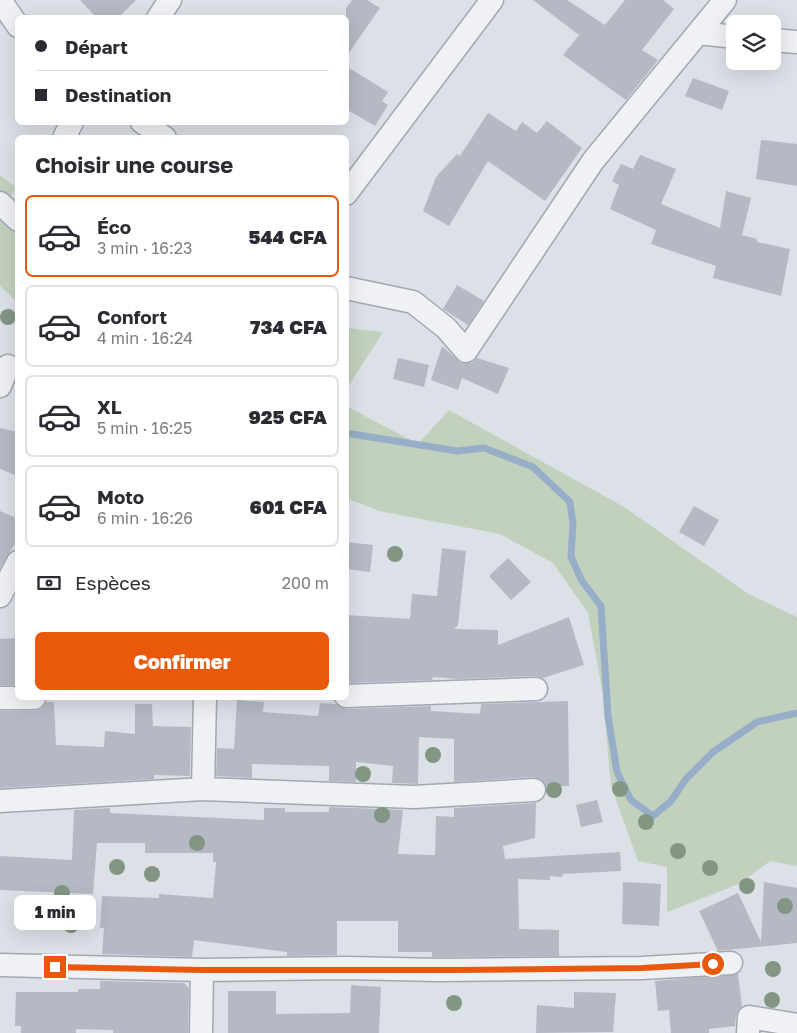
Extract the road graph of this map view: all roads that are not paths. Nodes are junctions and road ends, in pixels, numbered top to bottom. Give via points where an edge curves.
1 (0, 0) edge
2 (492, 0) edge
3 (724, 0) edge
4 (15, 22) edge
5 (699, 33) junction
6 (726, 36) edge
7 (781, 41) edge
8 (797, 42) edge
9 (146, 125) edge
10 (161, 135) edge
11 (349, 190) edge
12 (349, 289) edge
13 (15, 568) edge
14 (0, 596) edge
15 (536, 689) dead end
16 (349, 696) edge
17 (0, 698) edge
18 (15, 698) edge
19 (205, 700) edge
20 (203, 789) junction
21 (534, 790) dead end
22 (0, 800) edge
23 (731, 963) dead end
24 (0, 965) edge
25 (202, 970) junction
26 (797, 1025) edge
27 (201, 1033) edge
28 (748, 1033) edge

1 - 4 street
2 - 11 street
3 - 5 street
5 - 6 street
5 - 12 street via 593,161 466,351 446,328 413,302
7 - 8 street
9 - 10 street
13 - 14 street
15 - 16 street
17 - 18 street
19 - 20 street
20 - 21 street via 414,797
20 - 22 street
23 - 25 street via 582,969
24 - 25 street
25 - 27 street
26 - 28 street via 749,1016

